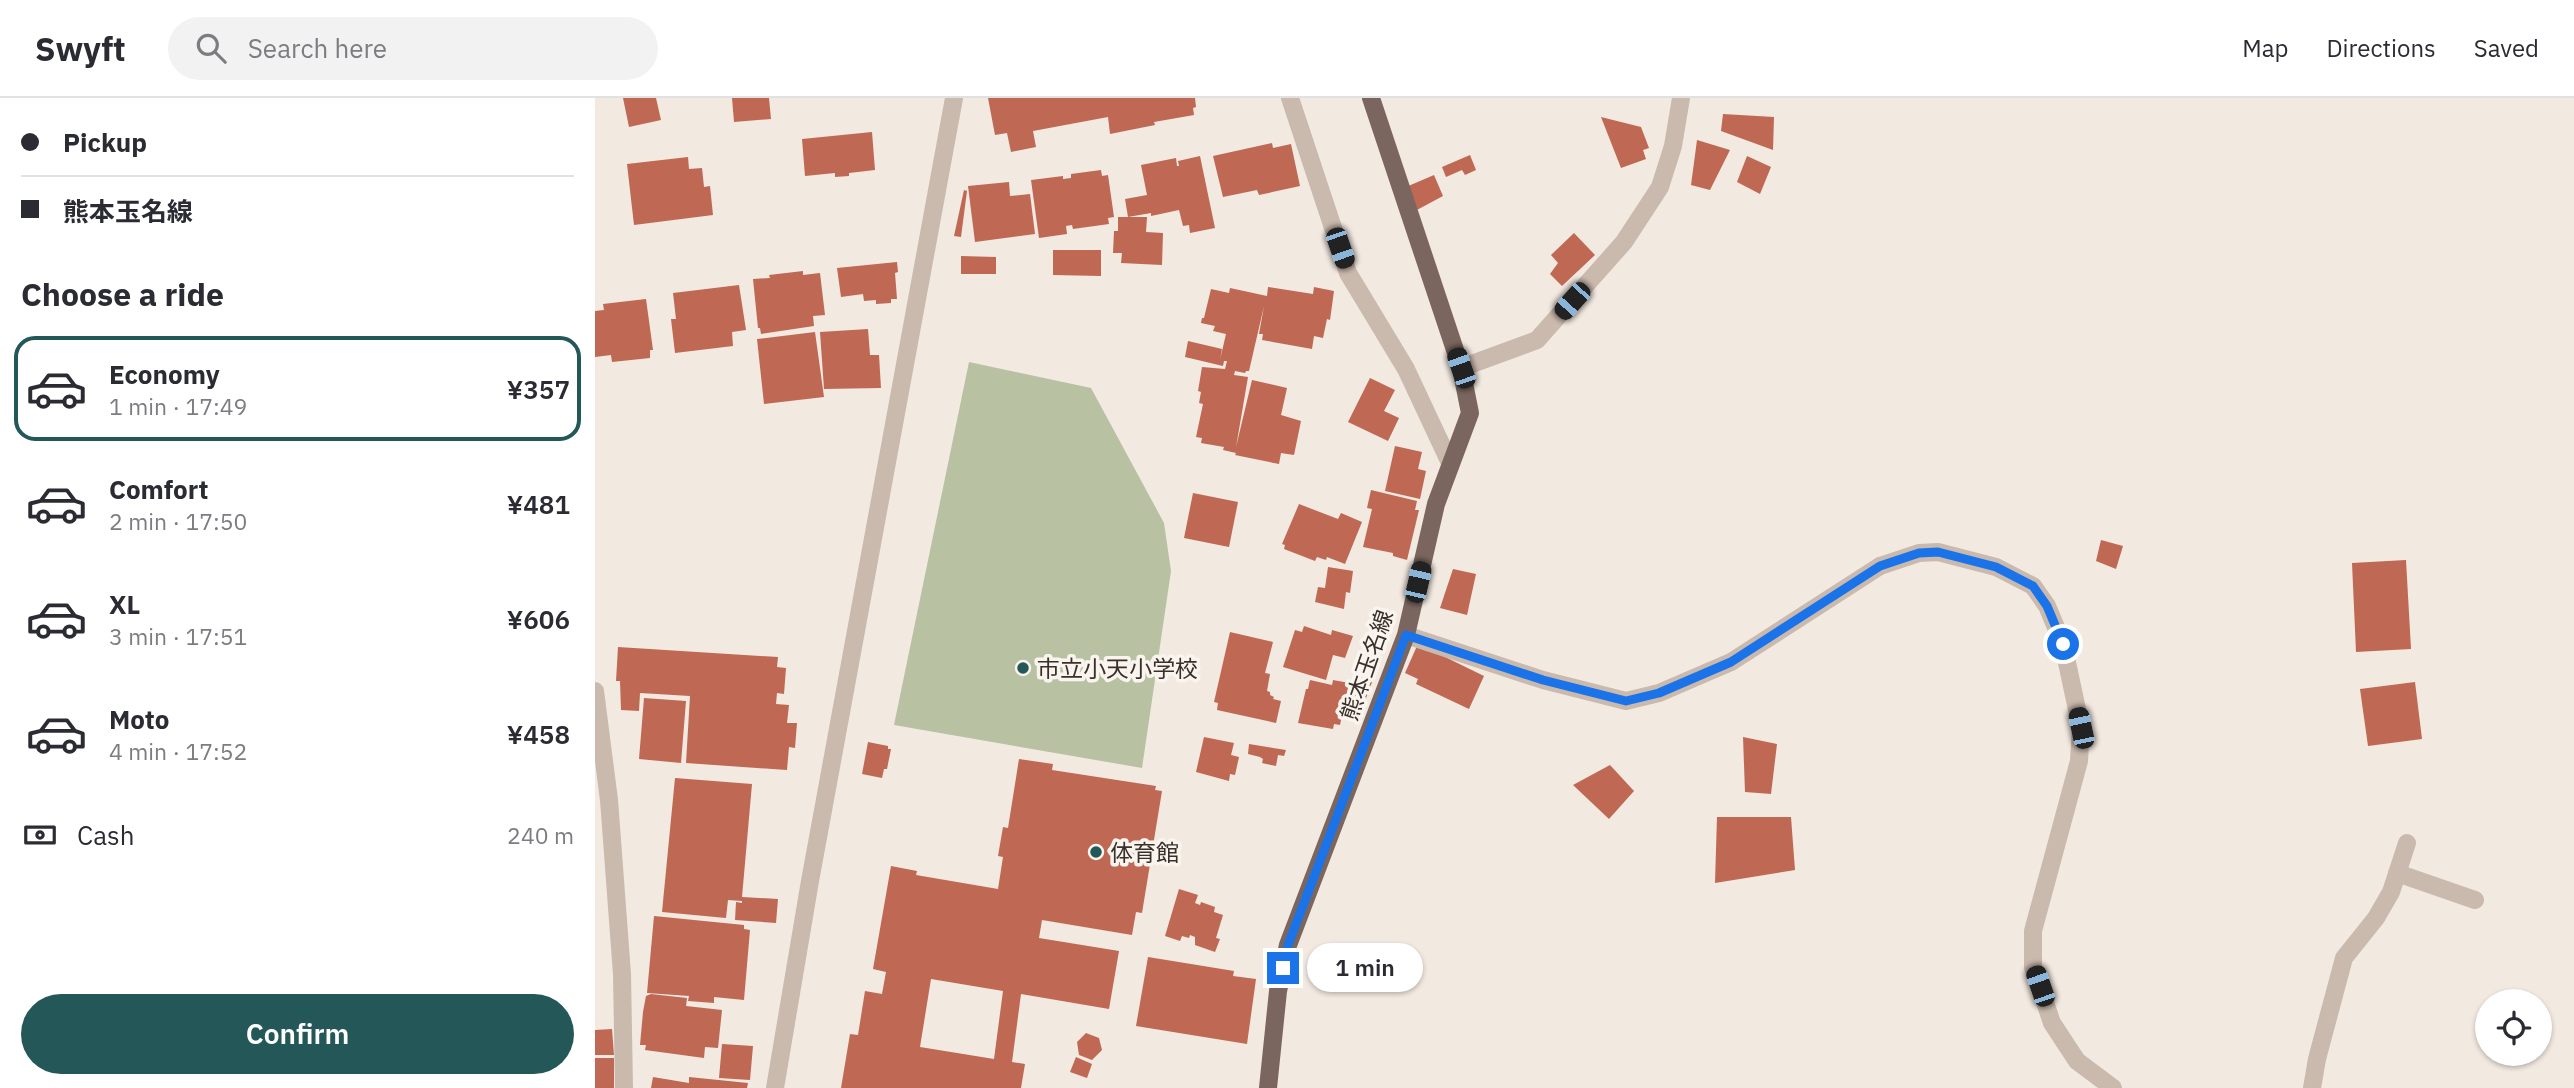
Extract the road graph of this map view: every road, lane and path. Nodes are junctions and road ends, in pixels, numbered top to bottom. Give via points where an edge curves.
1 (954, 98) edge
2 (1290, 98) edge
3 (1371, 98) edge
4 (1681, 98) edge
5 (1461, 368) junction
6 (1450, 463) junction
7 (1406, 635) junction
8 (595, 691) edge
9 (2407, 843) dead end
10 (2397, 873) junction
11 (2475, 900) dead end
12 (2318, 1083) edge
13 (624, 1088) edge
14 (775, 1088) edge
15 (1268, 1088) edge
16 (2113, 1088) edge

1 - 14 street
2 - 6 street via 1349,273 1406,369
3 - 5 main road, 熊本玉名線
4 - 5 street via 1660,187 1624,242 1537,340
5 - 6 main road, 熊本玉名線 via 1470,413
6 - 7 main road, 熊本玉名線
7 - 15 main road, 熊本玉名線 via 1288,945 1278,991
7 - 16 street via 1543,680 1626,701 1659,693 1731,662 1880,566 1919,553 1938,552 1996,567 2033,586 2063,644 2081,728 2079,761 2033,930 2033,967 2052,1023 2077,1061
8 - 13 street via 609,800 622,974
9 - 10 street
10 - 11 street
10 - 12 street via 2376,918 2344,958

